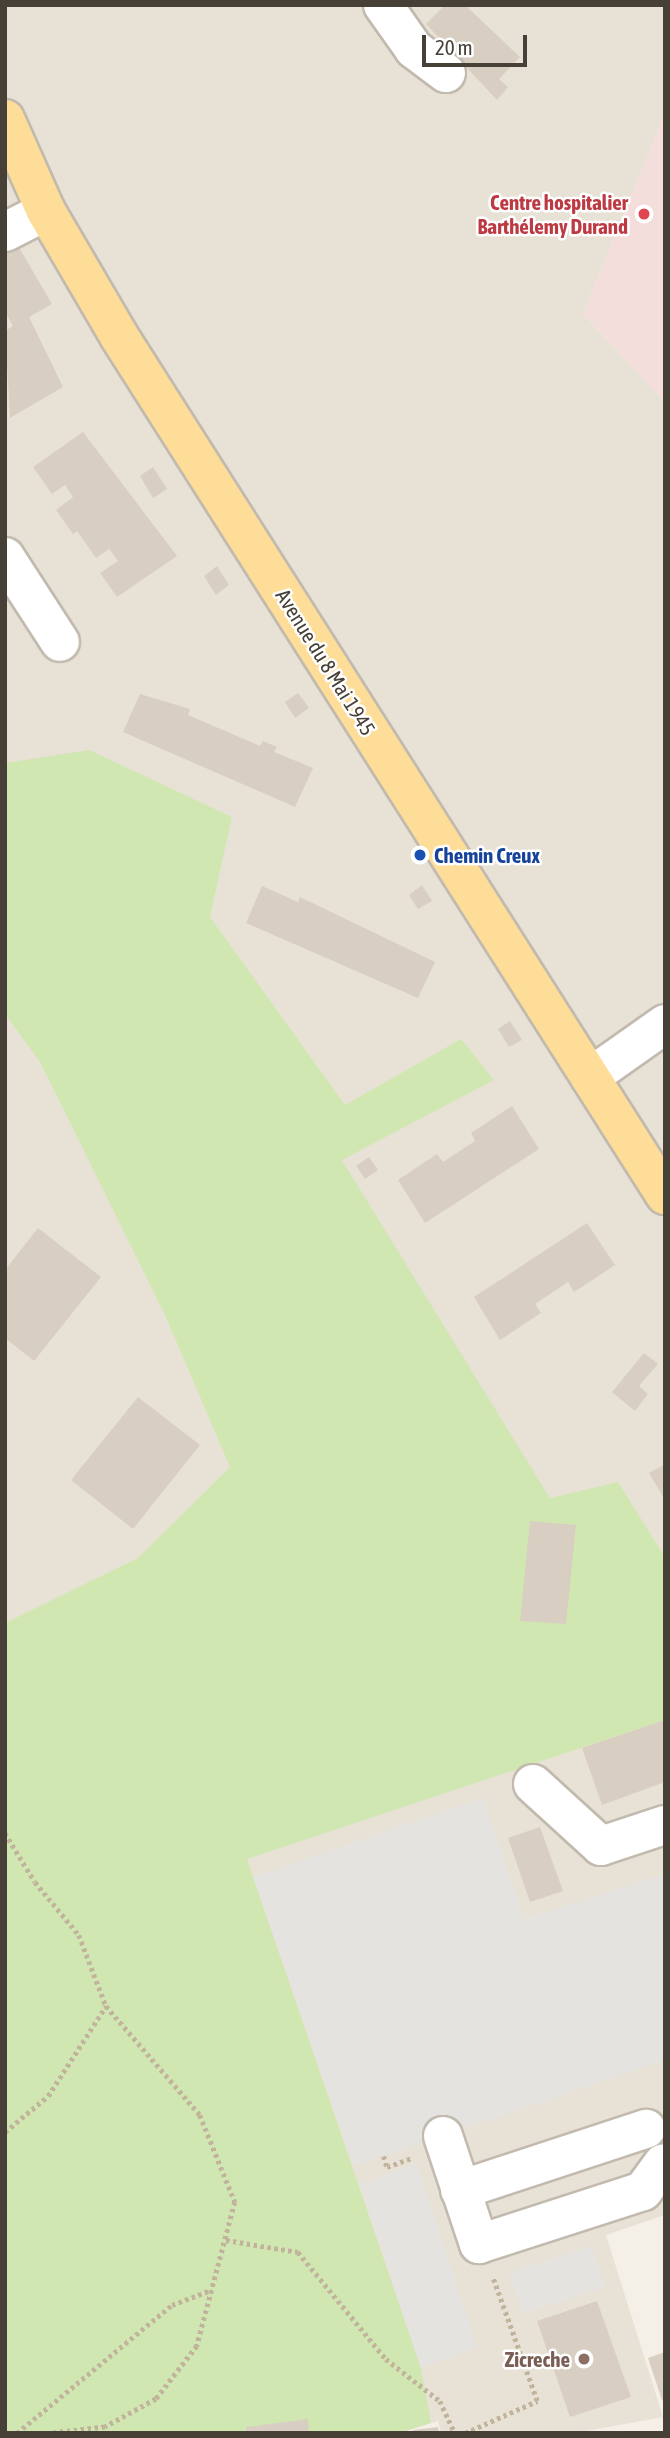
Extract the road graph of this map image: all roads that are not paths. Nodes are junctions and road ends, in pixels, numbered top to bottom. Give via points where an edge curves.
1 (383, 5) edge
2 (446, 72) dead end
3 (5, 119) edge
4 (47, 211) junction
5 (5, 232) edge
6 (5, 557) edge
7 (60, 642) dead end
8 (665, 1024) edge
9 (590, 1077) junction
10 (665, 1195) edge
11 (533, 1784) dead end
12 (665, 1825) edge
13 (655, 2116) edge
14 (443, 2136) dead end
15 (664, 2163) edge
16 (460, 2190) junction

1 - 2 street via 414,49
3 - 4 main road, Avenue du 8 Mai 1945
4 - 5 street
4 - 9 main road, Avenue du 8 Mai 1945 via 119,336
6 - 7 street
8 - 9 street
9 - 10 main road, Avenue du 8 Mai 1945
11 - 12 street via 601,1846
13 - 15 street via 653,2155
13 - 16 street
14 - 16 street
15 - 16 street via 643,2191 479,2244

